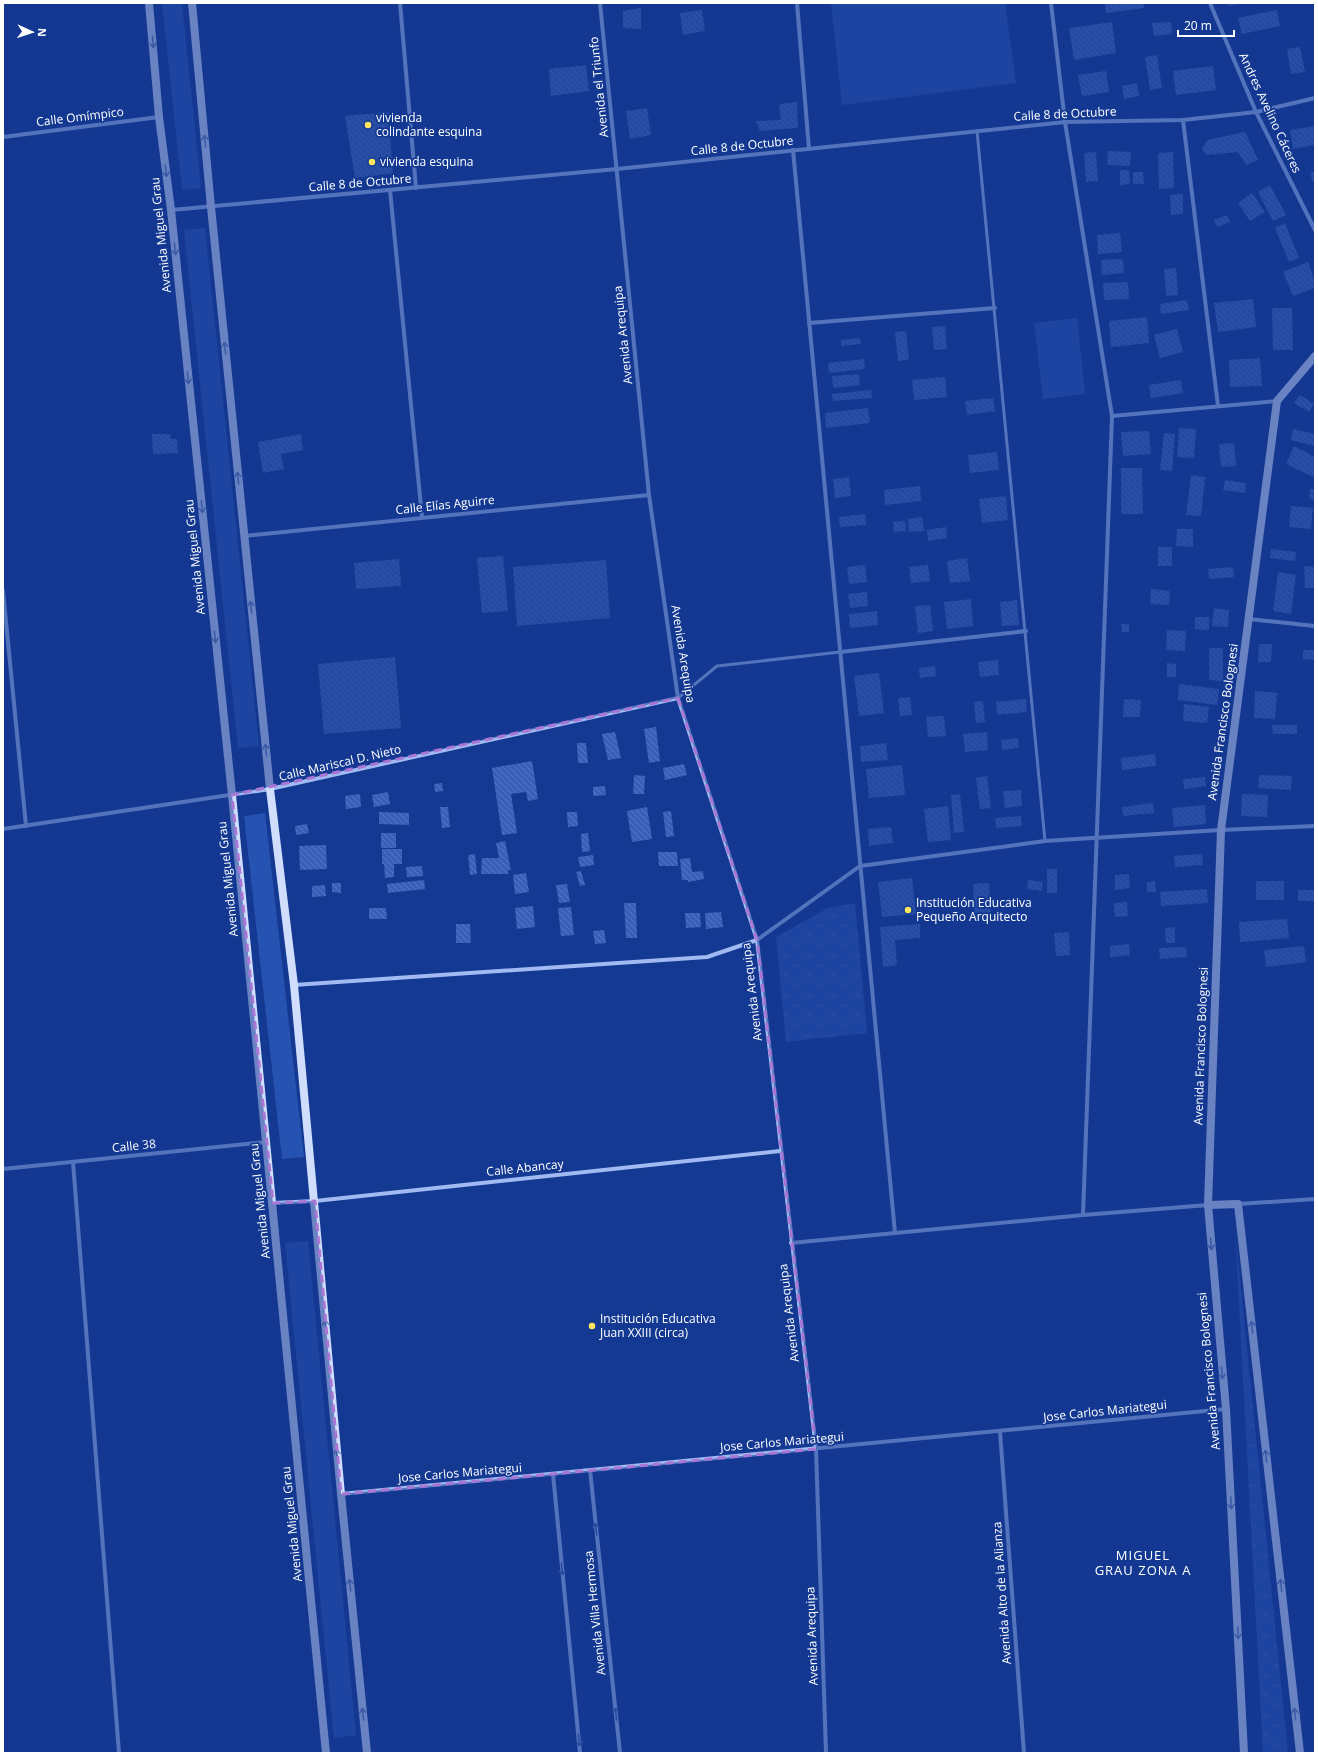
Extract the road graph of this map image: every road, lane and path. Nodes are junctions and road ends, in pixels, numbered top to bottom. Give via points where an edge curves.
1 (149, 3) edge
2 (192, 3) edge
3 (400, 3) edge
4 (600, 3) edge
5 (797, 3) edge
6 (1051, 3) edge
7 (1210, 3) edge
8 (1315, 98) edge
9 (1256, 112) junction
10 (160, 117) junction
11 (1183, 120) junction
12 (1065, 122) junction
13 (977, 131) junction
14 (3, 137) edge
15 (809, 149) junction
16 (793, 150) junction
17 (617, 169) junction
18 (416, 188) junction
19 (390, 190) junction
20 (211, 207) junction
21 (171, 210) junction
22 (1315, 230) edge
23 (995, 308) junction
24 (809, 323) junction
25 (1315, 356) edge
26 (1277, 401) junction
27 (1218, 406) junction
28 (1112, 416) junction
29 (649, 496) junction
30 (422, 517) junction
31 (244, 536) junction
32 (3, 591) edge
33 (1248, 619) junction
34 (1315, 626) edge
35 (1026, 631) junction
36 (840, 652) junction
37 (678, 698) junction
38 (270, 789) junction
39 (232, 795) junction
40 (26, 826) junction
41 (1315, 826) edge
42 (3, 829) edge
43 (1221, 830) junction
44 (1097, 838) junction
45 (1045, 841) junction
46 (860, 866) junction
47 (757, 940) junction
48 (294, 985) junction
49 (266, 1142) junction
50 (780, 1151) junction
51 (73, 1162) junction
52 (3, 1169) edge
53 (1315, 1199) edge
54 (315, 1201) junction
55 (273, 1203) junction
56 (1238, 1204) junction
57 (1208, 1205) junction
58 (1083, 1215) junction
59 (895, 1233) junction
60 (791, 1243) junction
61 (1226, 1409) junction
62 (1000, 1432) junction
63 (816, 1449) junction
64 (590, 1470) junction
65 (553, 1474) junction
66 (340, 1494) junction
67 (119, 1753) edge
68 (326, 1753) edge
69 (367, 1753) edge
70 (580, 1753) edge
71 (620, 1753) edge
72 (826, 1753) edge
73 (1024, 1753) edge
74 (1244, 1753) edge
75 (1300, 1753) edge

1 -> 10 street, Avenida Miguel Grau
20 -> 2 street
3 - 18 street
4 - 17 street, Avenida el Triunfo
5 - 15 street
6 - 12 street
7 - 9 street, Andres Avelino Cáceres
8 - 9 street, Calle 8 de Octubre
9 - 11 street, Calle 8 de Octubre
9 - 22 street, Andres Avelino Cáceres
10 - 14 street, Calle Omímpico
10 -> 21 street, Avenida Miguel Grau
11 - 12 street, Calle 8 de Octubre
11 - 27 street
12 - 13 street, Calle 8 de Octubre
12 - 28 street
13 - 15 street, Calle 8 de Octubre
13 - 23 lane
15 - 16 street, Calle 8 de Octubre
16 - 17 street, Calle 8 de Octubre
16 - 24 street
17 - 18 street, Calle 8 de Octubre
17 - 29 street, Avenida Arequipa
18 - 19 street, Calle 8 de Octubre
19 - 20 street, Calle 8 de Octubre
19 - 30 street
20 - 21 street, Calle 8 de Octubre
31 -> 20 street
21 -> 39 street, Avenida Miguel Grau
23 - 24 street
23 - 35 lane
24 - 36 street
25 - 26 street
26 - 27 street
26 - 33 street, Avenida Francisco Bolognesi
27 - 28 street
28 - 44 street
29 - 30 street, Calle Elías Aguirre
29 - 37 street, Avenida Arequipa
30 - 31 street, Calle Elías Aguirre
38 -> 31 street
32 - 40 street
33 - 34 street
33 - 43 street, Avenida Francisco Bolognesi
35 - 36 street
35 - 45 lane
36 - 37 lane via 717,666
36 - 46 street
37 - 38 street, Calle Mariscal D. Nieto
37 - 47 street, Avenida Arequipa
38 - 39 street, Calle Mariscal D. Nieto
38 - 48 street
39 - 40 street, Calle Mariscal D. Nieto
39 - 49 street, Avenida Miguel Grau
40 - 42 street, Calle Mariscal D. Nieto
41 - 43 street
43 - 44 street
43 - 57 street, Avenida Francisco Bolognesi
44 - 45 street
44 - 58 street
45 - 46 street
46 - 47 street
46 - 59 street
47 - 48 street via 707,957
47 - 50 street, Avenida Arequipa
48 - 54 street
49 - 51 street, Calle 38
49 - 55 street, Avenida Miguel Grau
50 - 54 street, Calle Abancay
50 - 60 street, Avenida Arequipa
51 - 52 street, Calle 38
51 - 67 street
53 - 56 street
54 - 55 street, Calle Abancay
66 -> 54 street
55 - 68 street, Avenida Miguel Grau
56 - 57 street
75 -> 56 street
57 - 58 street
57 -> 61 street, Avenida Francisco Bolognesi
58 - 59 street
59 - 60 street
60 - 63 street, Avenida Arequipa
61 - 62 street, Jose Carlos Mariategui
61 -> 74 street, Avenida Francisco Bolognesi
62 - 63 street, Jose Carlos Mariategui
62 - 73 street, Avenida Alto de la Alianza
63 - 64 street, Jose Carlos Mariategui
63 - 72 street, Avenida Arequipa
64 - 65 street, Jose Carlos Mariategui
71 -> 64 street, Avenida Villa Hermosa
65 - 66 street, Jose Carlos Mariategui
65 -> 70 street
69 -> 66 street

